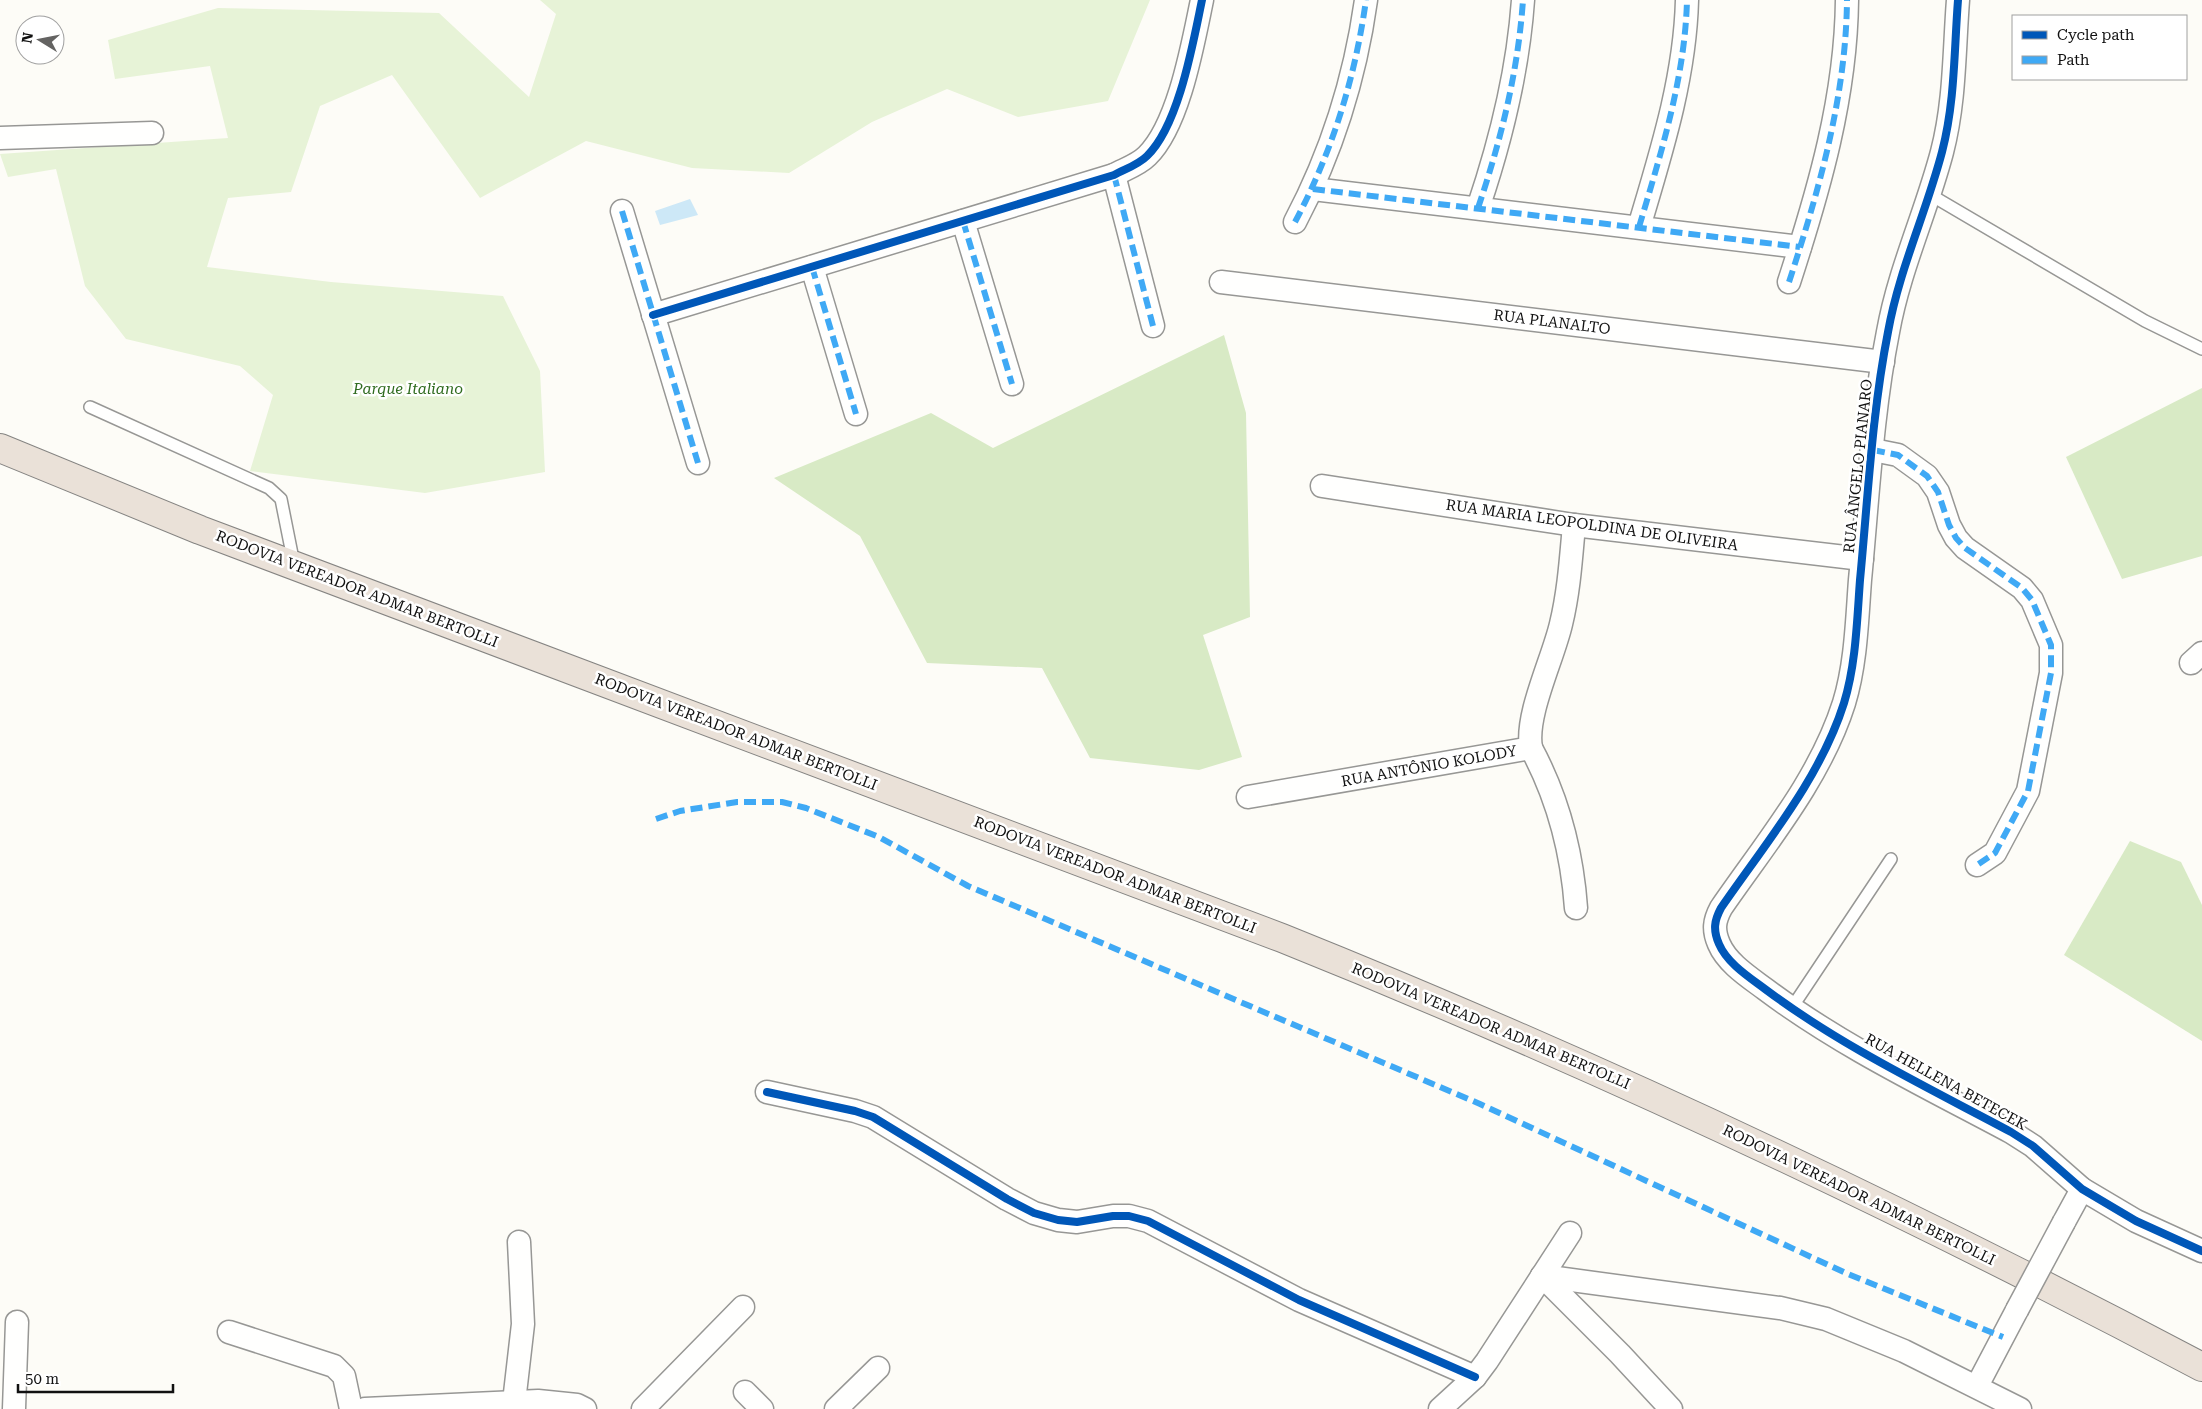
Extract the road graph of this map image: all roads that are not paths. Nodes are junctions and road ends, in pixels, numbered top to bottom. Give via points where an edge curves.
1 (1202, 0) edge
2 (1366, 0) edge
3 (1523, 0) edge
4 (1687, 0) edge
5 (1847, 0) edge
6 (1958, 0) edge
7 (152, 133) dead end
8 (0, 138) edge
9 (1114, 174) junction
10 (1312, 189) junction
11 (1929, 194) junction
12 (1478, 208) junction
13 (622, 212) dead end
14 (963, 221) junction
15 (1295, 222) dead end
16 (1639, 227) junction
17 (1800, 247) junction
18 (812, 267) junction
19 (1221, 282) dead end
20 (1789, 282) dead end
21 (653, 316) junction
22 (1153, 326) dead end
23 (2202, 349) edge
24 (1882, 362) junction
25 (1012, 384) dead end
26 (90, 407) dead end
27 (856, 414) dead end
28 (0, 448) edge
29 (1873, 450) junction
30 (698, 463) dead end
31 (1322, 486) dead end
32 (1574, 525) junction
33 (1862, 559) junction
34 (294, 566) junction
35 (1531, 748) junction
36 (1248, 797) dead end
37 (1891, 859) dead end
38 (1977, 865) dead end
39 (1576, 908) dead end
40 (1721, 908) joint
41 (1791, 1009) junction
42 (767, 1092) dead end
43 (2082, 1189) junction
44 (1570, 1233) dead end
45 (519, 1242) dead end
46 (2202, 1252) edge
47 (1542, 1276) junction
48 (743, 1307) dead end
49 (17, 1322) dead end
50 (229, 1332) dead end
51 (878, 1368) dead end
52 (2202, 1368) edge
53 (1475, 1377) junction
54 (1977, 1386) junction
55 (745, 1392) dead end
56 (514, 1402) junction
57 (14, 1409) edge
58 (351, 1409) edge
59 (365, 1409) edge
60 (585, 1409) edge
61 (643, 1409) edge
62 (762, 1409) edge
63 (836, 1409) edge
64 (1440, 1409) edge
65 (1671, 1409) edge
66 (2020, 1409) edge

1 - 9 street via 1178,94 1158,144 1147,157
2 - 10 street via 1350,84 1334,136
3 - 12 street via 1507,113
4 - 16 street via 1673,107
5 - 17 street via 1844,54 1830,138
6 - 11 street, RUA ÂNGELO PIANARO via 1952,97 1943,146
7 - 8 street
9 - 14 street
9 - 22 street
10 - 12 street
10 - 15 street
11 - 23 lane via 2145,321
11 - 24 street, RUA ÂNGELO PIANARO via 1897,291
12 - 16 street
13 - 21 street
14 - 18 street
14 - 25 street
16 - 17 street
17 - 20 street
18 - 21 street
18 - 27 street
19 - 24 street, RUA PLANALTO
21 - 30 street
24 - 29 street, RUA ÂNGELO PIANARO
26 - 34 lane via 269,488 281,499
28 - 34 highway, RODOVIA VEREADOR ADMAR BERTOLLI
29 - 33 street, RUA ÂNGELO PIANARO
29 - 38 street via 1898,454 1927,476 1938,492 1956,538 1964,548 2022,588 2032,600 2051,645 2051,673 2028,791 1995,853
31 - 32 street, RUA MARIA LEOPOLDINA DE OLIVEIRA
32 - 33 street, RUA MARIA LEOPOLDINA DE OLIVEIRA
32 - 35 street, RUA ANTÔNIO KOLODY via 1566,599 1553,655 1530,727
33 - 40 street, RUA ÂNGELO PIANARO via 1850,672 1834,729 1805,786
34 - 52 highway, RODOVIA VEREADOR ADMAR BERTOLLI via 1407,988 1676,1107 1976,1251
35 - 36 street, RUA ANTÔNIO KOLODY
35 - 39 street via 1553,795 1569,850
37 - 41 lane
40 - 41 street, RUA HELLENA BETECEK via 1714,921 1719,945 1750,978
41 - 43 street, RUA HELLENA BETECEK via 1838,1039 2011,1132 2033,1146
42 - 53 street via 873,1117 1034,1213 1077,1222 1113,1216 1148,1220 1299,1300
43 - 46 street, RUA HELLENA BETECEK via 2136,1221
43 - 54 street, bridge
44 - 47 street
45 - 56 street via 523,1324
47 - 53 street
47 - 54 street via 1780,1308 1816,1317 1867,1334
47 - 65 street
48 - 61 street
49 - 57 street
50 - 58 street via 334,1366 344,1376
51 - 63 street
53 - 64 street
54 - 66 street
55 - 62 street
56 - 59 street
56 - 60 street via 558,1403

